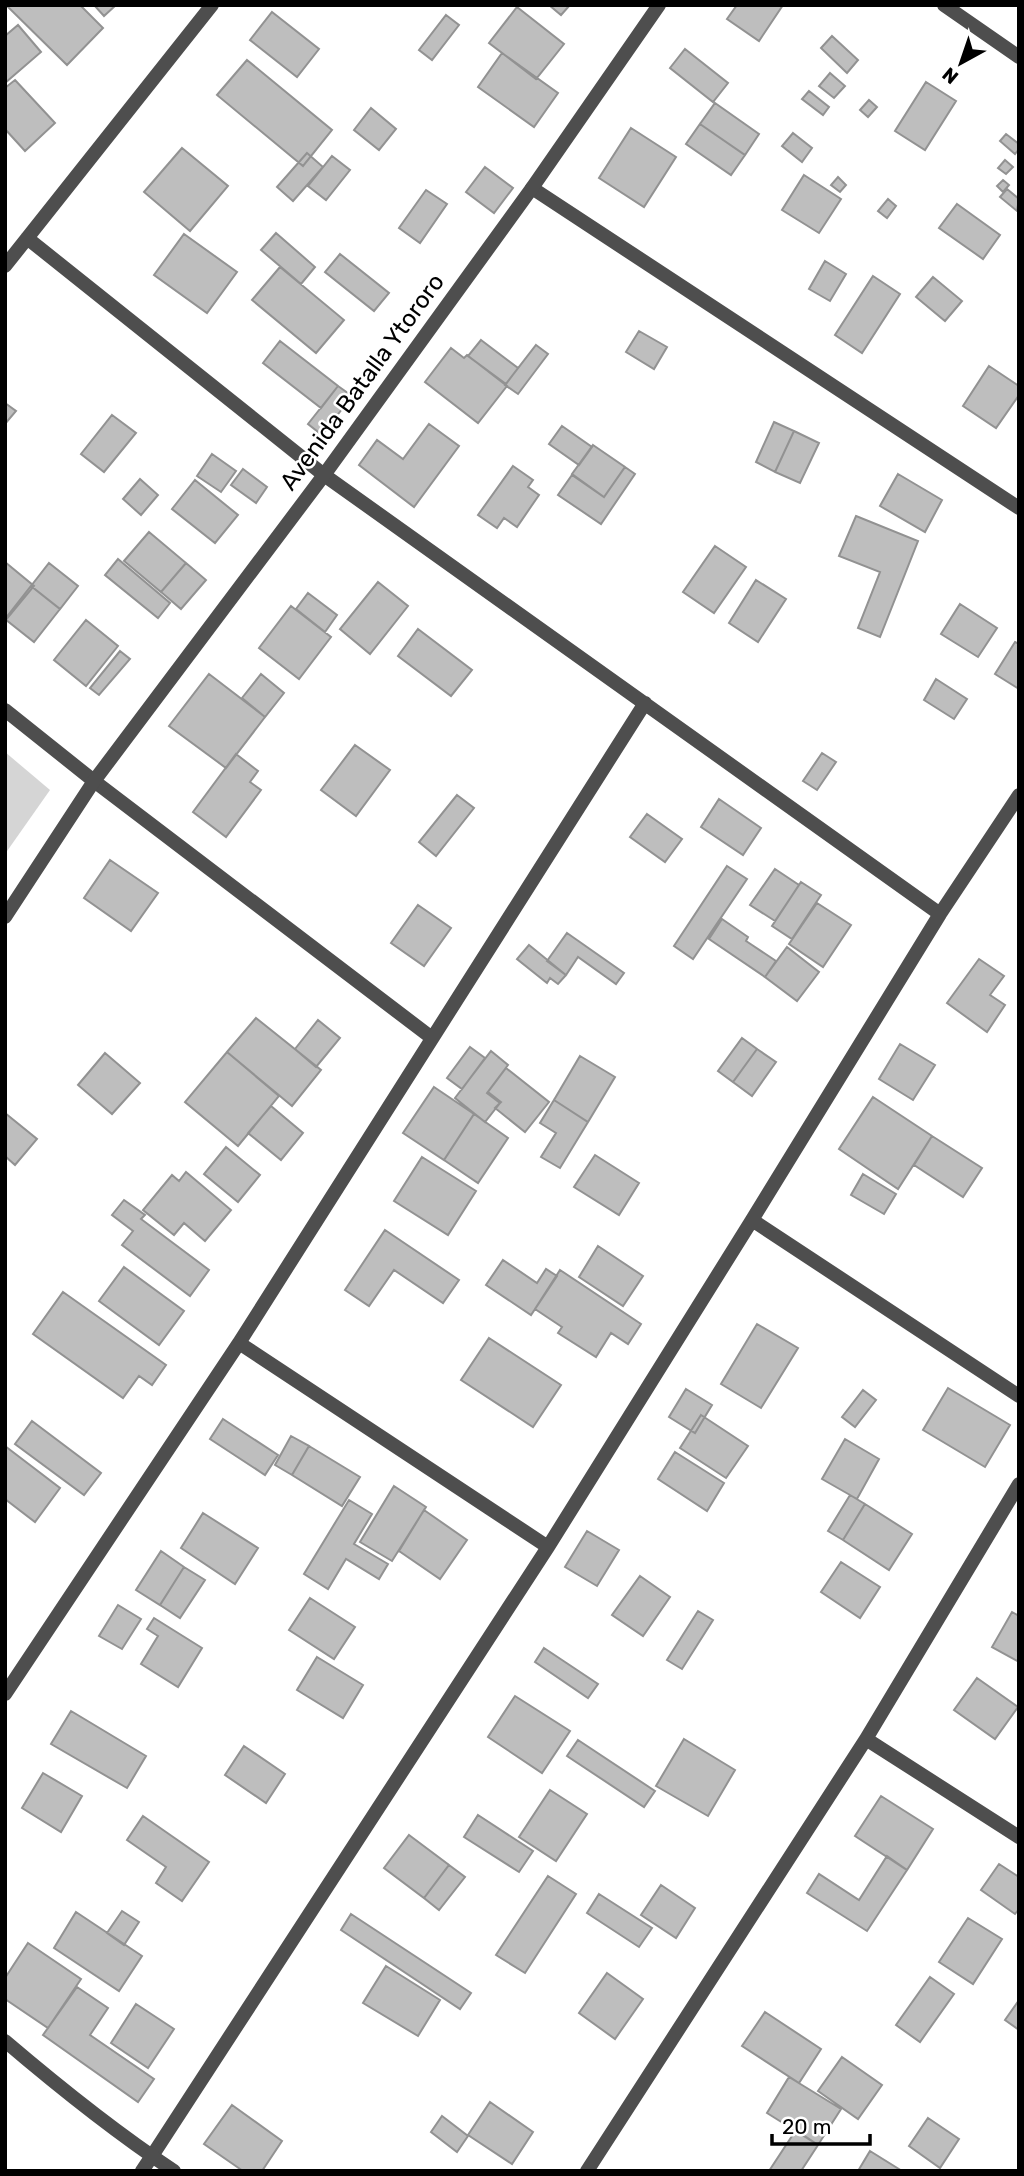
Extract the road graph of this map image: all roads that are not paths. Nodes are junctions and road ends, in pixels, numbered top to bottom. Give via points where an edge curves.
1 (212, 5) edge
2 (659, 5) edge
3 (944, 5) edge
4 (1019, 57) edge
5 (532, 188) junction
6 (27, 238) junction
7 (5, 266) edge
8 (324, 475) junction
9 (1019, 508) edge
10 (645, 703) junction
11 (5, 710) edge
12 (94, 781) junction
13 (1019, 795) edge
14 (940, 914) junction
15 (5, 917) edge
16 (432, 1038) junction
17 (752, 1220) junction
18 (239, 1343) junction
19 (1019, 1396) edge
20 (1019, 1485) edge
21 (548, 1547) junction
22 (5, 1694) edge
23 (866, 1739) junction
24 (1019, 1837) edge
25 (5, 2041) edge
26 (152, 2156) junction
27 (142, 2171) edge
28 (173, 2171) edge
29 (587, 2171) edge

1 - 6 street
2 - 5 street, Avenida Batalla Ytororo
3 - 4 street
5 - 8 street, Avenida Batalla Ytororo
5 - 9 street
6 - 7 street
6 - 8 street
8 - 10 street
8 - 12 street, Avenida Batalla Ytororo
10 - 14 street
10 - 16 street
11 - 12 street
12 - 15 street, Avenida Batalla Ytororo
12 - 16 street
13 - 14 street
14 - 17 street
16 - 18 street
17 - 19 street
17 - 21 street
18 - 21 street
18 - 22 street
20 - 23 street
21 - 26 street
23 - 24 street
23 - 29 street
25 - 26 street
26 - 27 street
26 - 28 street

